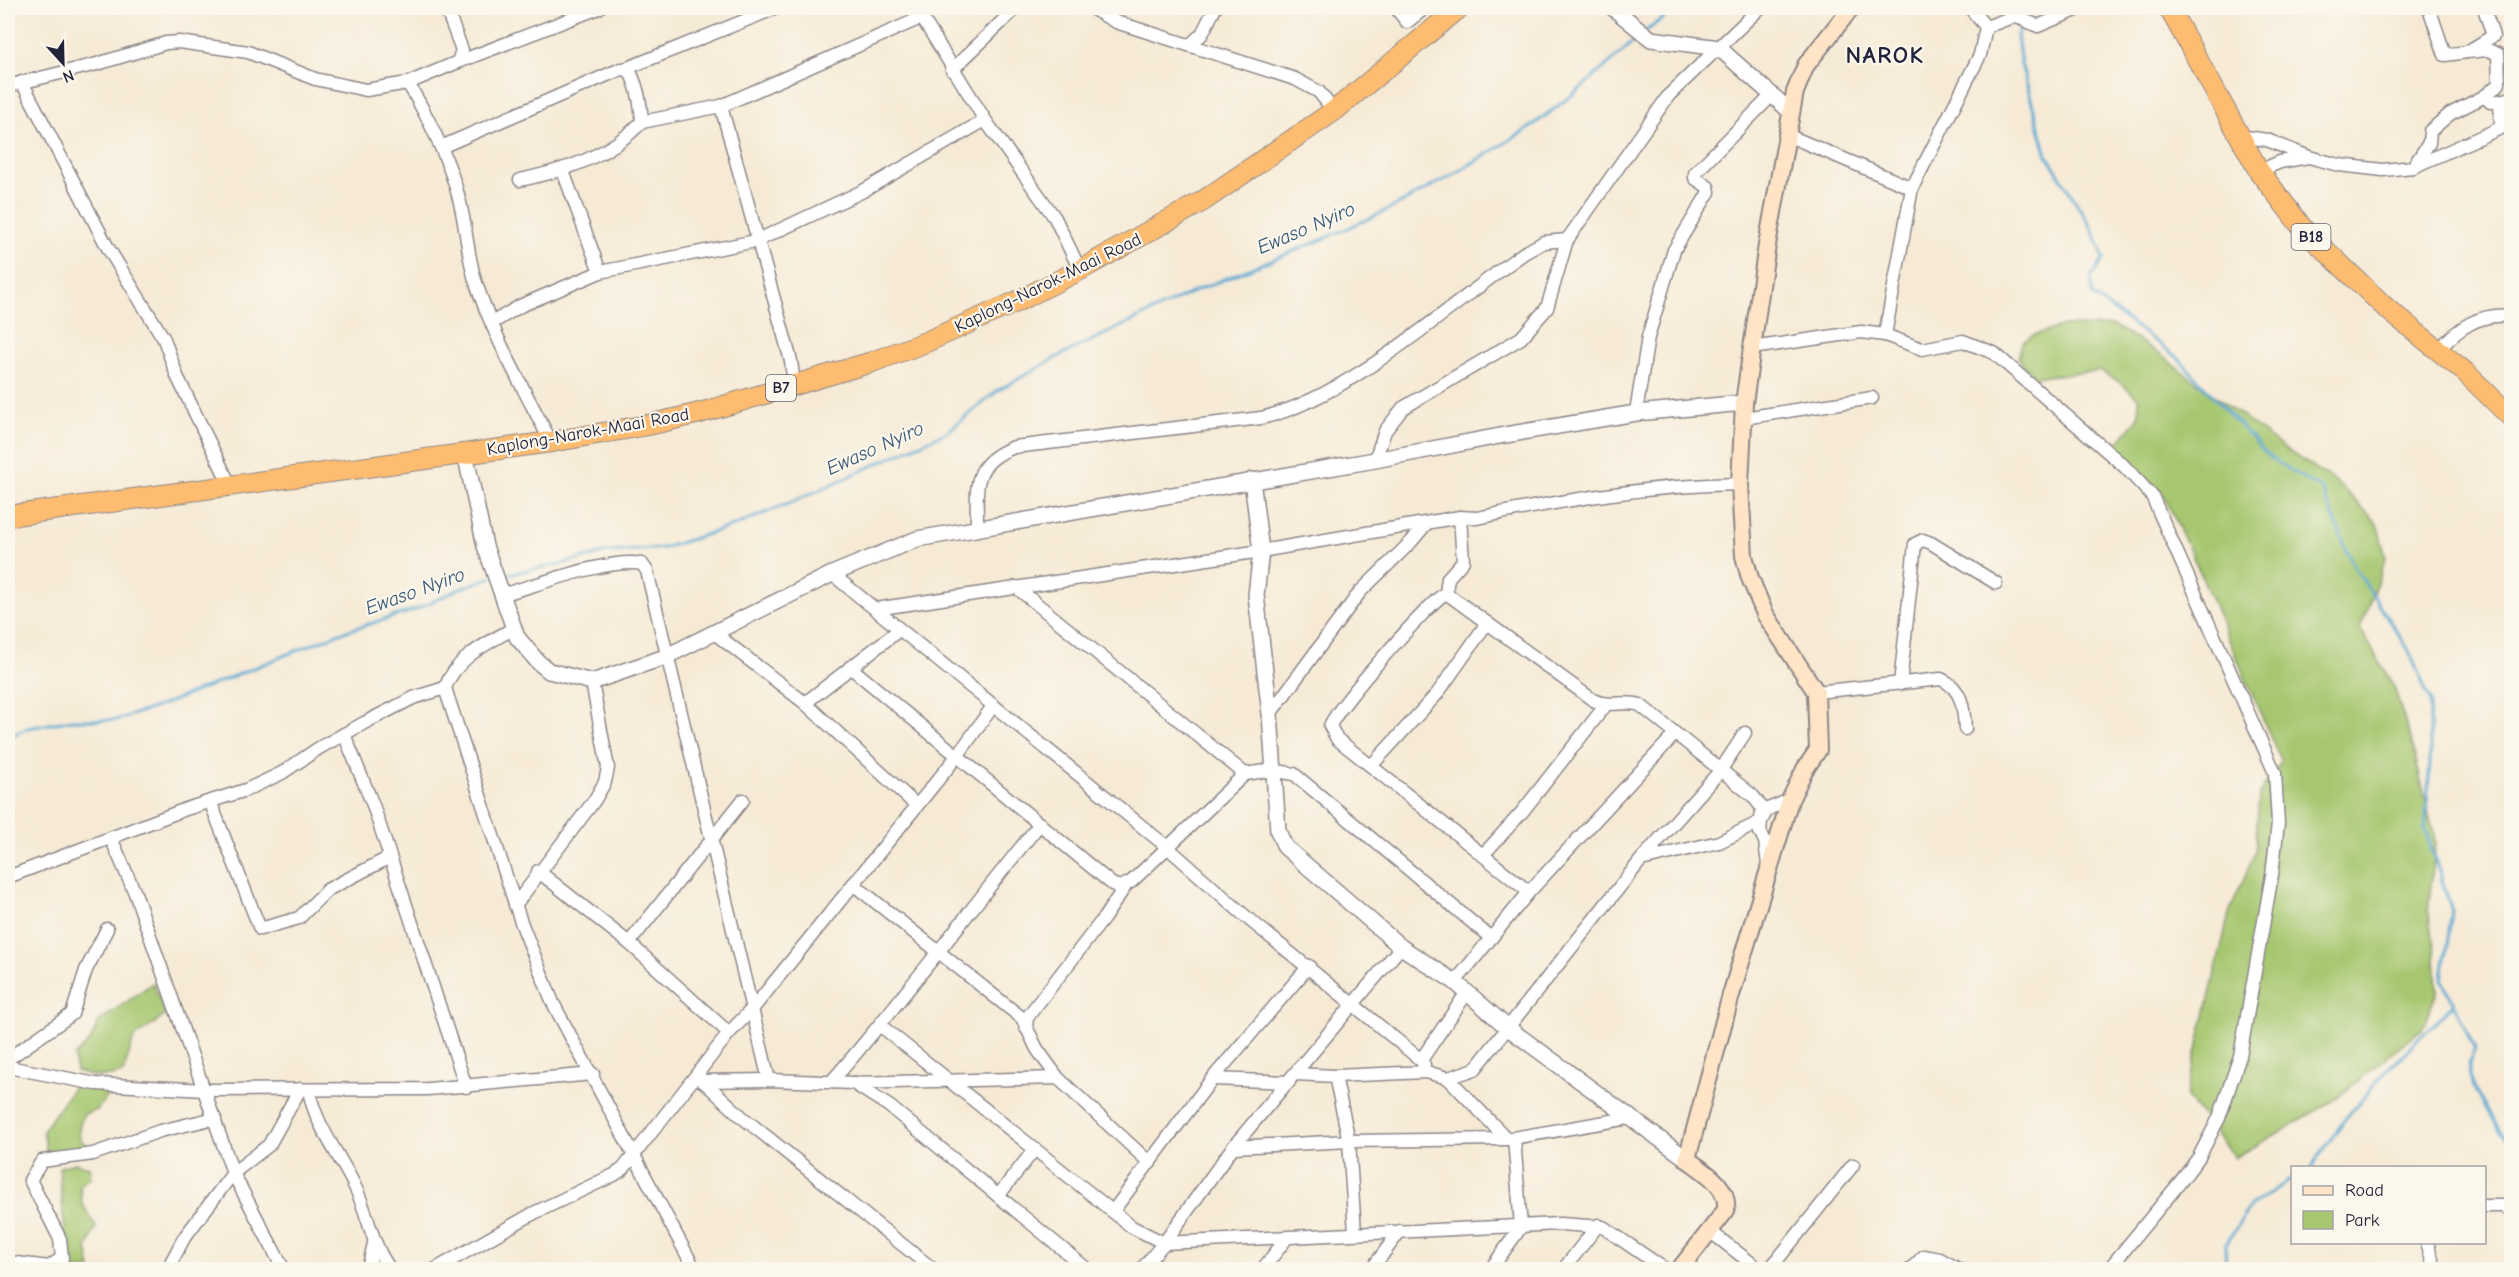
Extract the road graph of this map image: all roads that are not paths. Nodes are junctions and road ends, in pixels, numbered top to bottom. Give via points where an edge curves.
1 (447, 8) edge
2 (599, 8) edge
3 (776, 8) edge
4 (1016, 8) edge
5 (1091, 8) edge
6 (1215, 8) edge
7 (1396, 8) edge
8 (1425, 8) edge
9 (1459, 8) edge
10 (1613, 8) edge
11 (1760, 8) edge
12 (1851, 8) edge
13 (1970, 8) edge
14 (2081, 8) edge
15 (2169, 8) edge
16 (2429, 8) edge
17 (2484, 8) edge
18 (920, 12) edge
19 (1986, 27) junction
20 (1190, 45) junction
21 (1719, 48) junction
22 (2467, 52) junction
23 (458, 62) junction
24 (625, 69) junction
25 (952, 70) junction
26 (22, 82) junction
27 (408, 82) junction
28 (8, 86) edge
29 (1773, 94) junction
30 (2485, 96) junction
31 (2506, 100) edge
32 (721, 106) junction
33 (1334, 111) junction
34 (1791, 112) junction
35 (984, 120) junction
36 (642, 122) junction
37 (2506, 125) edge
38 (1787, 135) junction
39 (2239, 136) junction
40 (441, 147) junction
41 (2309, 157) junction
42 (2413, 167) junction
43 (563, 171) junction
44 (2259, 171) junction
45 (520, 180) dead end
46 (1912, 188) junction
47 (1567, 240) junction
48 (756, 241) junction
49 (1080, 270) junction
50 (600, 272) junction
51 (2511, 316) edge
52 (492, 323) junction
53 (1886, 335) junction
54 (1752, 348) junction
55 (2438, 351) junction
56 (794, 384) junction
57 (1872, 398) dead end
58 (1744, 410) junction
59 (1636, 413) junction
60 (2511, 418) edge
61 (551, 442) junction
62 (465, 453) junction
63 (1375, 460) junction
64 (1252, 480) junction
65 (1740, 484) junction
66 (231, 487) junction
67 (8, 516) edge
68 (1460, 517) junction
69 (1427, 522) junction
70 (977, 526) junction
71 (1261, 551) junction
72 (832, 574) junction
73 (1996, 583) dead end
74 (1016, 587) junction
75 (1446, 593) junction
76 (501, 595) junction
77 (875, 609) junction
78 (1487, 623) junction
79 (514, 628) junction
80 (899, 630) junction
81 (713, 632) junction
82 (665, 657) junction
83 (850, 667) junction
84 (592, 682) junction
85 (1900, 684) junction
86 (445, 687) junction
87 (1816, 692) junction
88 (806, 704) junction
89 (993, 706) junction
90 (1605, 706) junction
91 (1270, 714) junction
92 (1965, 729) dead end
93 (1745, 733) dead end
94 (344, 734) junction
95 (1675, 734) junction
96 (958, 755) junction
97 (1371, 765) junction
98 (1272, 770) junction
99 (1720, 771) junction
100 (1245, 774) junction
101 (743, 800) dead end
102 (1790, 800) junction
103 (210, 801) junction
104 (915, 805) junction
105 (1760, 822) junction
106 (1040, 824) junction
107 (111, 838) junction
108 (711, 838) junction
109 (1166, 846) junction
110 (1483, 855) junction
111 (390, 857) junction
112 (1641, 860) junction
113 (538, 872) junction
114 (1769, 875) junction
115 (8, 877) edge
116 (853, 884) junction
117 (1126, 885) junction
118 (1529, 892) junction
119 (515, 904) junction
120 (107, 929) dead end
121 (1491, 938) junction
122 (629, 944) junction
123 (1401, 947) junction
124 (938, 949) junction
125 (1309, 966) junction
126 (1460, 988) junction
127 (1355, 1006) junction
128 (754, 1008) junction
129 (881, 1026) junction
130 (1508, 1028) junction
131 (1026, 1029) junction
132 (729, 1033) junction
133 (8, 1059) edge
134 (1421, 1060) junction
135 (8, 1067) edge
136 (1426, 1072) junction
137 (593, 1074) junction
138 (1335, 1076) junction
139 (1448, 1077) junction
140 (700, 1078) junction
141 (1058, 1078) junction
142 (1292, 1078) junction
143 (948, 1079) junction
144 (1212, 1079) junction
145 (769, 1080) junction
146 (832, 1081) junction
147 (853, 1083) junction
148 (466, 1087) junction
149 (205, 1090) junction
150 (304, 1090) junction
151 (214, 1118) junction
152 (1629, 1118) junction
153 (1510, 1139) junction
154 (1349, 1141) junction
155 (1233, 1147) junction
156 (1034, 1150) junction
157 (633, 1153) junction
158 (1687, 1159) junction
159 (1150, 1163) junction
160 (1853, 1165) dead end
161 (233, 1173) junction
162 (998, 1196) junction
163 (2486, 1206) edge
164 (1113, 1211) junction
165 (2511, 1211) edge
166 (1598, 1225) junction
167 (1521, 1227) junction
168 (1400, 1231) junction
169 (1711, 1232) junction
170 (1355, 1233) junction
171 (1286, 1239) junction
172 (374, 1243) junction
173 (1164, 1243) junction
174 (2428, 1244) edge
175 (8, 1262) edge
176 (167, 1269) edge
177 (284, 1269) edge
178 (368, 1269) edge
179 (391, 1269) edge
180 (434, 1269) edge
181 (695, 1269) edge
182 (934, 1269) edge
183 (1088, 1269) edge
184 (1141, 1269) edge
185 (1262, 1269) edge
186 (1371, 1269) edge
187 (1490, 1269) edge
188 (1563, 1269) edge
189 (1666, 1269) edge
190 (1679, 1269) edge
191 (1760, 1269) edge
192 (1768, 1269) edge
193 (1910, 1269) edge
194 (1960, 1269) edge
195 (2108, 1269) edge
196 (2435, 1269) edge

1 - 23 street via 462,50
2 - 23 street
3 - 24 street
4 - 25 street
5 - 20 street via 1116,22
6 - 20 street via 1202,34
7 - 8 street via 1407,22
9 - 33 highway, Kaplong-Narok-Maai Road / B7
10 - 21 street via 1651,39
11 - 21 street
12 - 34 main road via 1806,65
13 - 19 street
14 - 19 street via 2038,26 2015,16
15 - 39 highway, B18
16 - 22 street via 2445,55
17 - 22 street via 2493,36
18 - 25 street
18 - 32 street
19 - 46 street via 1980,55
20 - 33 street via 1308,84
21 - 29 street
21 - 47 street via 1669,95
22 - 30 street via 2488,50 2498,54 2499,84
23 - 27 street
24 - 36 street via 632,75 637,90
24 - 40 street
25 - 35 street
26 - 27 street via 179,42 248,52 315,79 366,90
26 - 28 street
26 - 66 street via 108,248 164,339 177,376
27 - 40 street
29 - 34 street
29 - 59 street via 1695,173 1709,192 1674,250 1648,337
30 - 31 street via 2490,102
30 - 42 street via 2450,114 2430,130 2429,143
31 - 37 street
32 - 36 street
32 - 48 street
33 - 49 highway, Kaplong-Narok-Maai Road / B7 via 1203,201
34 - 38 main road
35 - 48 street via 863,191
35 - 49 street via 1055,218
36 - 43 street via 614,147
37 - 42 street
38 - 46 street
38 - 54 main road
39 - 41 street via 2267,140
39 - 44 highway, B18
40 - 52 street via 458,196 476,281
41 - 42 street via 2361,168
41 - 44 street via 2280,162
43 - 45 street
43 - 50 street
44 - 55 highway, B18 via 2304,230
46 - 53 street
47 - 63 street via 1554,292 1536,324 1521,338 1403,408 1385,431
47 - 70 street via 1544,242 1524,254 1369,365 1288,412 1004,451 989,460 976,483
48 - 50 street
48 - 56 street
49 - 56 highway, Kaplong-Narok-Maai Road / B7 via 926,342
50 - 52 street via 520,306
51 - 55 street via 2482,316 2448,338
52 - 61 street
53 - 54 street via 1861,332
53 - 195 street via 1922,349 1963,341 1994,353 2124,466 2152,496 2275,772 2278,822 2272,875 2240,1056 2220,1118 2181,1181
54 - 58 main road
55 - 60 highway, B18
56 - 61 highway, Kaplong-Narok-Maai Road / B7 via 700,413
57 - 58 street
58 - 59 street
58 - 65 main road
59 - 63 street
61 - 62 highway, Kaplong-Narok-Maai Road / B7
62 - 66 highway, Kaplong-Narok-Maai Road / B7
62 - 76 street via 485,546
63 - 64 street
64 - 70 street
64 - 71 street
65 - 68 street via 1599,496 1476,518
65 - 87 main road via 1741,527 1750,578 1765,614
66 - 67 highway, Kaplong-Narok-Maai Road / B7
68 - 69 street
68 - 75 street via 1463,561 1448,578
69 - 71 street
69 - 91 street via 1360,592
70 - 72 street via 917,539
71 - 74 street
71 - 91 street via 1256,596
72 - 77 street
72 - 81 street
73 - 85 street via 1931,543 1923,540 1915,544
74 - 77 street
74 - 100 street
75 - 78 street
75 - 97 street via 1331,723 1332,734
76 - 79 street
76 - 82 street via 606,567 642,564 647,571
77 - 80 street
78 - 90 street
78 - 97 street via 1437,694
79 - 84 street via 549,671
79 - 86 street via 474,651 455,669
80 - 83 street
80 - 89 street
81 - 82 street
81 - 88 street
82 - 84 street
82 - 108 street
83 - 88 street
83 - 96 street
84 - 113 street via 608,774 594,801
85 - 87 street
85 - 92 street via 1941,679 1951,683 1960,695
86 - 94 street
86 - 119 street
87 - 102 main road via 1818,750
88 - 104 street
89 - 96 street
89 - 109 street
90 - 95 street via 1627,701 1640,705
90 - 110 street
91 - 98 street
93 - 99 street
94 - 103 street via 282,773
94 - 111 street
95 - 99 street
95 - 118 street
96 - 104 street
96 - 106 street
97 - 110 street
98 - 100 street
98 - 121 street via 1294,774
98 - 123 street via 1278,831 1284,847
99 - 105 street via 1758,802 1762,808
99 - 112 street
100 - 109 street
101 - 108 street
102 - 105 street via 1768,809
102 - 114 main road
103 - 107 street
103 - 111 street via 260,929 299,918 327,890
104 - 116 street
105 - 112 street via 1719,842
105 - 114 street
106 - 117 street via 1112,884
106 - 124 street
107 - 115 street
107 - 149 street via 135,893
108 - 122 street
108 - 128 street
109 - 117 street
109 - 125 street
110 - 118 street
111 - 148 street
112 - 130 street
113 - 119 street
113 - 122 street
114 - 158 main road via 1731,995
116 - 124 street
116 - 128 street
117 - 131 street via 1027,1018
118 - 121 street
119 - 137 street via 554,1003
120 - 133 street via 86,970 72,1014
121 - 126 street
122 - 132 street
123 - 126 street
123 - 127 street
124 - 129 street
124 - 131 street via 1022,1018
125 - 127 street
125 - 144 street
126 - 130 street
126 - 134 street
127 - 134 street
127 - 142 street
128 - 132 street
128 - 145 street
129 - 143 street
129 - 146 street
130 - 139 street via 1475,1069
130 - 152 street
131 - 141 street
132 - 140 street
134 - 136 street
135 - 149 street via 96,1084
136 - 138 street
136 - 139 street
137 - 148 street
137 - 157 street
138 - 142 street
138 - 154 street
139 - 153 street
140 - 145 street
140 - 157 street
140 - 182 street via 742,1117
141 - 143 street
141 - 159 street
142 - 144 street
142 - 155 street
143 - 147 street
143 - 156 street
144 - 159 street
145 - 146 street
146 - 147 street
147 - 162 street via 889,1106
148 - 150 street
149 - 150 street
149 - 151 street
150 - 161 street via 269,1145
150 - 172 street via 356,1189
151 - 161 street
151 - 175 street via 93,1154 42,1161 30,1180 60,1239 62,1258 49,1267
152 - 153 street
152 - 158 street
153 - 154 street
153 - 167 street
154 - 155 street
154 - 170 street
155 - 173 street
156 - 162 street
156 - 164 street
157 - 180 street via 614,1176 534,1213
157 - 181 street
158 - 169 main road via 1714,1180 1727,1201 1723,1216
159 - 164 street
160 - 192 street
161 - 176 street via 184,1238
161 - 177 street
162 - 183 street
163 - 165 street via 2502,1206
164 - 173 street via 1132,1227
166 - 167 street
166 - 188 street
166 - 189 street
167 - 168 street
167 - 187 street
168 - 170 street
168 - 186 street
169 - 190 main road
169 - 191 street
170 - 171 street
171 - 173 street
171 - 185 street
172 - 178 street
172 - 179 street
173 - 184 street
174 - 196 street
193 - 194 street via 1923,1256

